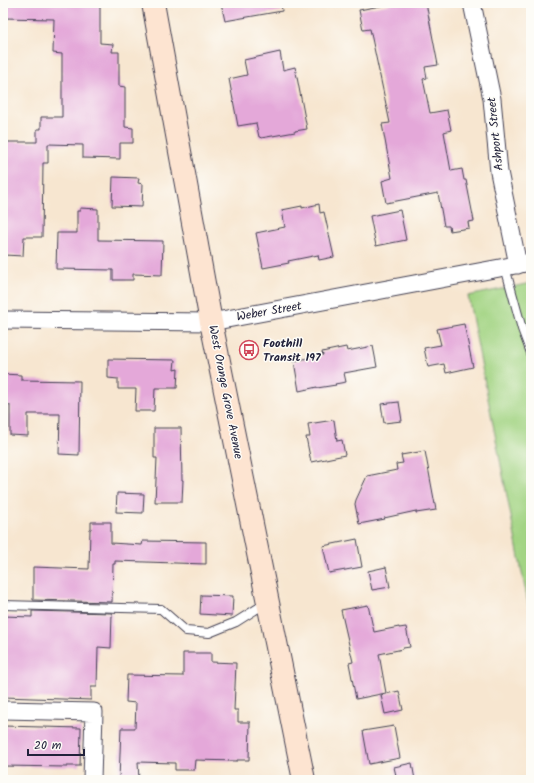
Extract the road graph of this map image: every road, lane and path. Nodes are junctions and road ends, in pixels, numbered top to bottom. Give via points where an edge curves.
1 (153, 3) edge
2 (472, 3) edge
3 (518, 265) edge
4 (3, 320) edge
5 (211, 322) junction
6 (531, 353) edge
7 (268, 602) junction
8 (3, 605) edge
9 (3, 710) edge
10 (92, 780) edge
11 (304, 780) edge

1 - 5 street, West Orange Grove Avenue
2 - 3 street, Ashport Street via 492,100 499,172
3 - 5 street, Weber Street
3 - 6 lane via 522,329
4 - 5 street, Weber Street
5 - 7 street, West Orange Grove Avenue
7 - 8 lane via 236,622 209,632 186,631 161,609
7 - 11 street, West Orange Grove Avenue
9 - 10 street via 94,712

